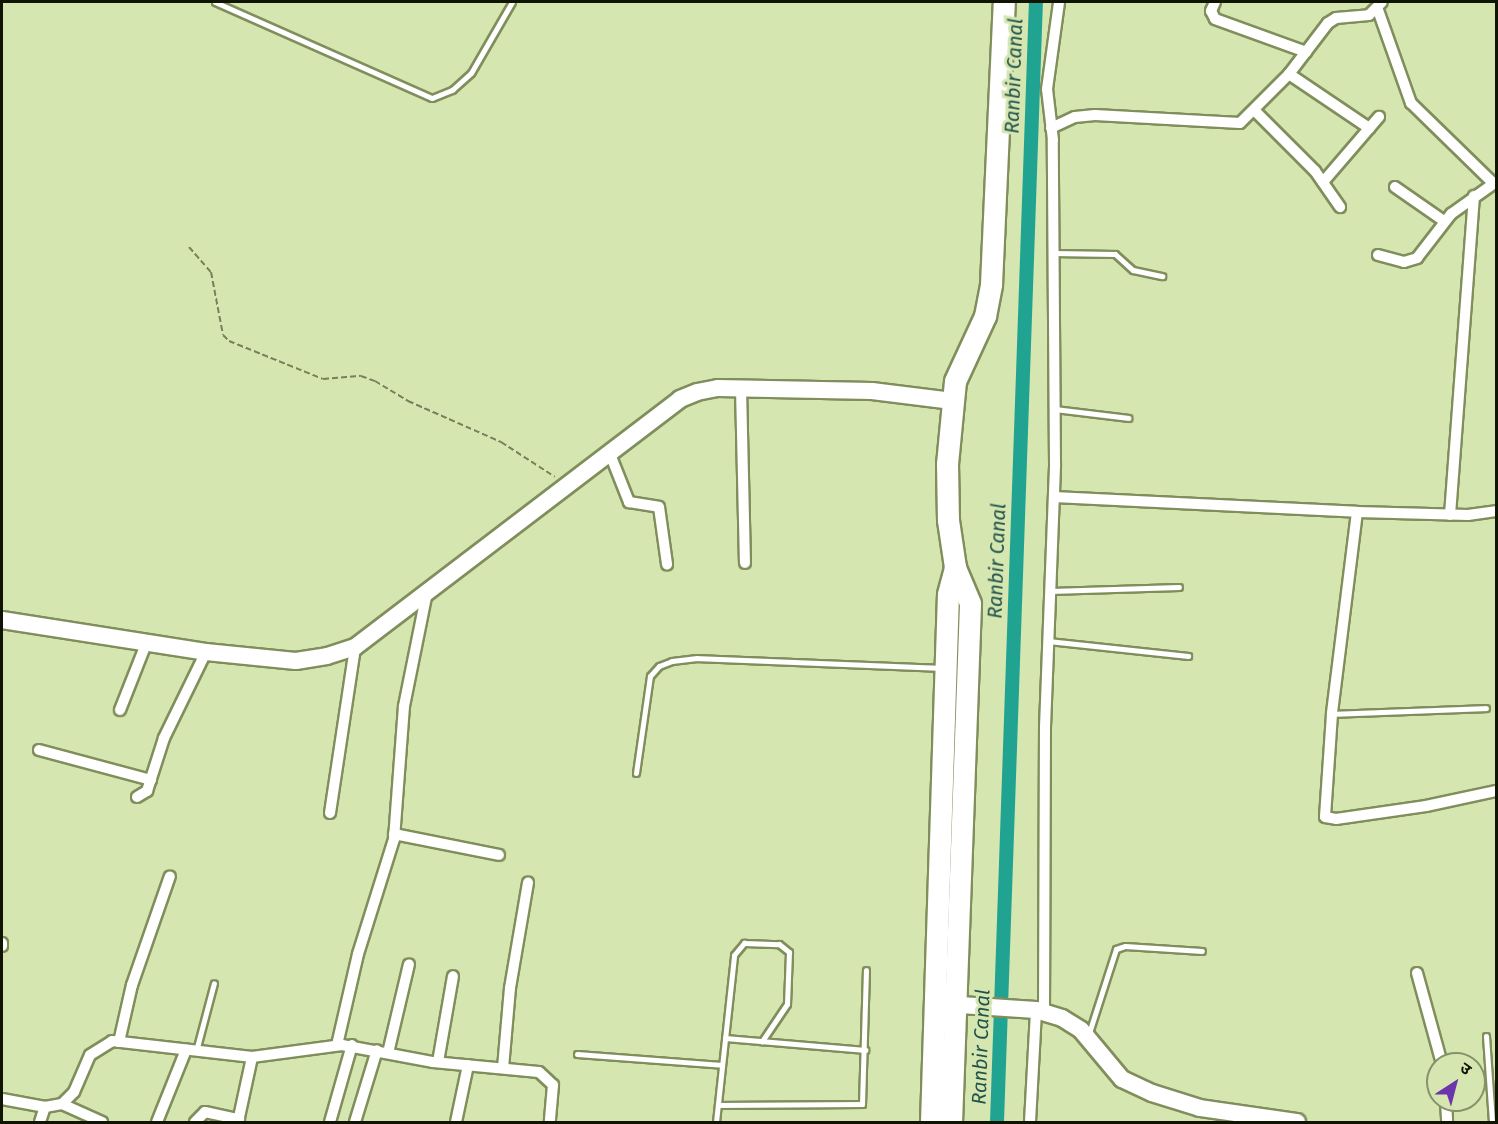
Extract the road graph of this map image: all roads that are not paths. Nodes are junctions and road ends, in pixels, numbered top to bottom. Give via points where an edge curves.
1 (215, 2) edge
2 (512, 2) edge
3 (1004, 2) edge
4 (1059, 2) edge
5 (1215, 2) edge
6 (1380, 6) edge
7 (1306, 52) junction
8 (1289, 75) junction
9 (1255, 111) junction
10 (1379, 117) dead end
11 (1051, 128) junction
12 (1369, 129) junction
13 (1323, 182) junction
14 (1494, 182) edge
15 (1395, 187) dead end
16 (1474, 196) junction
17 (1341, 207) dead end
18 (1444, 221) junction
19 (1053, 253) junction
20 (1378, 255) dead end
21 (1162, 276) dead end
22 (741, 388) junction
23 (952, 400) junction
24 (1055, 409) junction
25 (1128, 418) dead end
26 (610, 454) junction
27 (1054, 497) junction
28 (1497, 511) edge
29 (1357, 512) junction
30 (1450, 514) junction
31 (745, 563) dead end
32 (667, 564) dead end
33 (955, 567) junction
34 (1179, 587) dead end
35 (428, 588) junction
36 (1050, 591) junction
37 (2, 620) edge
38 (1048, 641) junction
39 (146, 644) junction
40 (355, 647) junction
41 (206, 652) junction
42 (1188, 656) dead end
43 (945, 668) junction
44 (1486, 708) dead end
45 (120, 710) dead end
46 (1332, 714) junction
47 (39, 750) dead end
48 (636, 773) dead end
49 (151, 780) junction
50 (1497, 791) edge
51 (136, 797) dead end
52 (330, 813) dead end
53 (394, 834) junction
54 (499, 855) dead end
55 (170, 876) dead end
56 (528, 883) dead end
57 (1202, 951) dead end
58 (409, 964) dead end
59 (866, 970) dead end
60 (1417, 973) dead end
61 (453, 976) dead end
62 (214, 983) dead end
63 (943, 1004) junction
64 (1040, 1011) junction
65 (1486, 1035) dead end
66 (1087, 1037) junction
67 (725, 1038) junction
68 (762, 1041) junction
69 (119, 1042) junction
70 (337, 1045) junction
71 (352, 1045) junction
72 (191, 1050) junction
73 (376, 1050) junction
74 (864, 1050) junction
75 (1439, 1052) edge
76 (388, 1053) junction
77 (578, 1054) dead end
78 (252, 1057) junction
79 (438, 1062) junction
80 (468, 1065) junction
81 (722, 1065) junction
82 (503, 1068) junction
83 (2, 1099) edge
84 (62, 1104) junction
85 (718, 1105) junction
86 (45, 1107) junction
87 (238, 1120) edge
88 (40, 1122) edge
89 (102, 1122) edge
90 (157, 1122) edge
91 (195, 1122) edge
92 (330, 1122) edge
93 (355, 1122) edge
94 (456, 1122) edge
95 (550, 1122) edge
96 (716, 1122) edge
97 (931, 1122) edge
98 (951, 1122) edge
99 (1030, 1122) edge
100 (1297, 1122) edge
101 (1492, 1122) edge

1 - 2 lane via 432,98 452,90 471,73
3 - 23 highway via 991,284 985,316 961,364
4 - 11 street via 1047,89
5 - 7 street via 1210,11 1215,19
6 - 7 street via 1369,15 1333,19
6 - 14 street via 1411,103
7 - 8 street
8 - 9 street
8 - 12 street
9 - 11 street via 1235,124 1095,115 1075,117
9 - 13 street
10 - 12 street
11 - 19 street
12 - 13 street
13 - 17 street
14 - 16 street
15 - 18 street
16 - 18 street
16 - 30 street
18 - 20 street via 1414,260 1404,262
19 - 21 lane via 1115,254 1133,270
19 - 24 street
22 - 23 street via 872,391
22 - 26 street via 718,388 680,399
22 - 31 street
23 - 33 highway via 947,501
24 - 25 lane
24 - 27 street
26 - 32 street via 629,502 659,507
26 - 35 street
27 - 29 street
27 - 36 street
28 - 30 street
29 - 30 street
29 - 46 street
33 - 43 highway via 948,594
33 - 63 highway via 970,603
34 - 36 lane
35 - 40 street
35 - 53 street via 404,706
36 - 38 street
37 - 39 street
38 - 42 lane
38 - 64 street
39 - 41 street
39 - 45 street
40 - 41 street via 296,661
40 - 52 street
41 - 49 street via 164,738
43 - 48 lane via 711,658 672,660 650,676
43 - 63 highway
44 - 46 lane
46 - 50 street via 1325,817 1336,819 1426,806
47 - 49 street
49 - 51 street via 146,793
53 - 54 street
53 - 70 street via 358,954
55 - 69 street via 132,985
56 - 82 street via 510,988
57 - 66 lane via 1125,946 1116,949
58 - 76 street
59 - 74 lane
60 - 75 street
61 - 79 street
62 - 72 lane
63 - 64 street
63 - 97 highway
63 - 98 highway
64 - 66 street via 1062,1018
64 - 99 street
65 - 101 lane
66 - 100 street via 1122,1079 1152,1093 1200,1108
67 - 68 lane
67 - 68 lane via 737,949 744,943 779,944 789,955 787,1004
67 - 81 lane
68 - 74 lane
69 - 72 street
69 - 84 street via 96,1048 74,1092
70 - 71 street
70 - 78 street
71 - 73 street
71 - 92 street
72 - 78 street
72 - 90 street
73 - 76 street
73 - 93 street
74 - 85 lane via 864,1099 860,1106
76 - 79 street
77 - 81 lane
78 - 87 street
79 - 80 street
80 - 82 street
80 - 94 street
81 - 85 lane
82 - 95 street via 539,1072 551,1080 554,1092
83 - 86 street
84 - 86 street
84 - 89 street
85 - 96 lane
86 - 88 street
87 - 91 street via 205,1112

